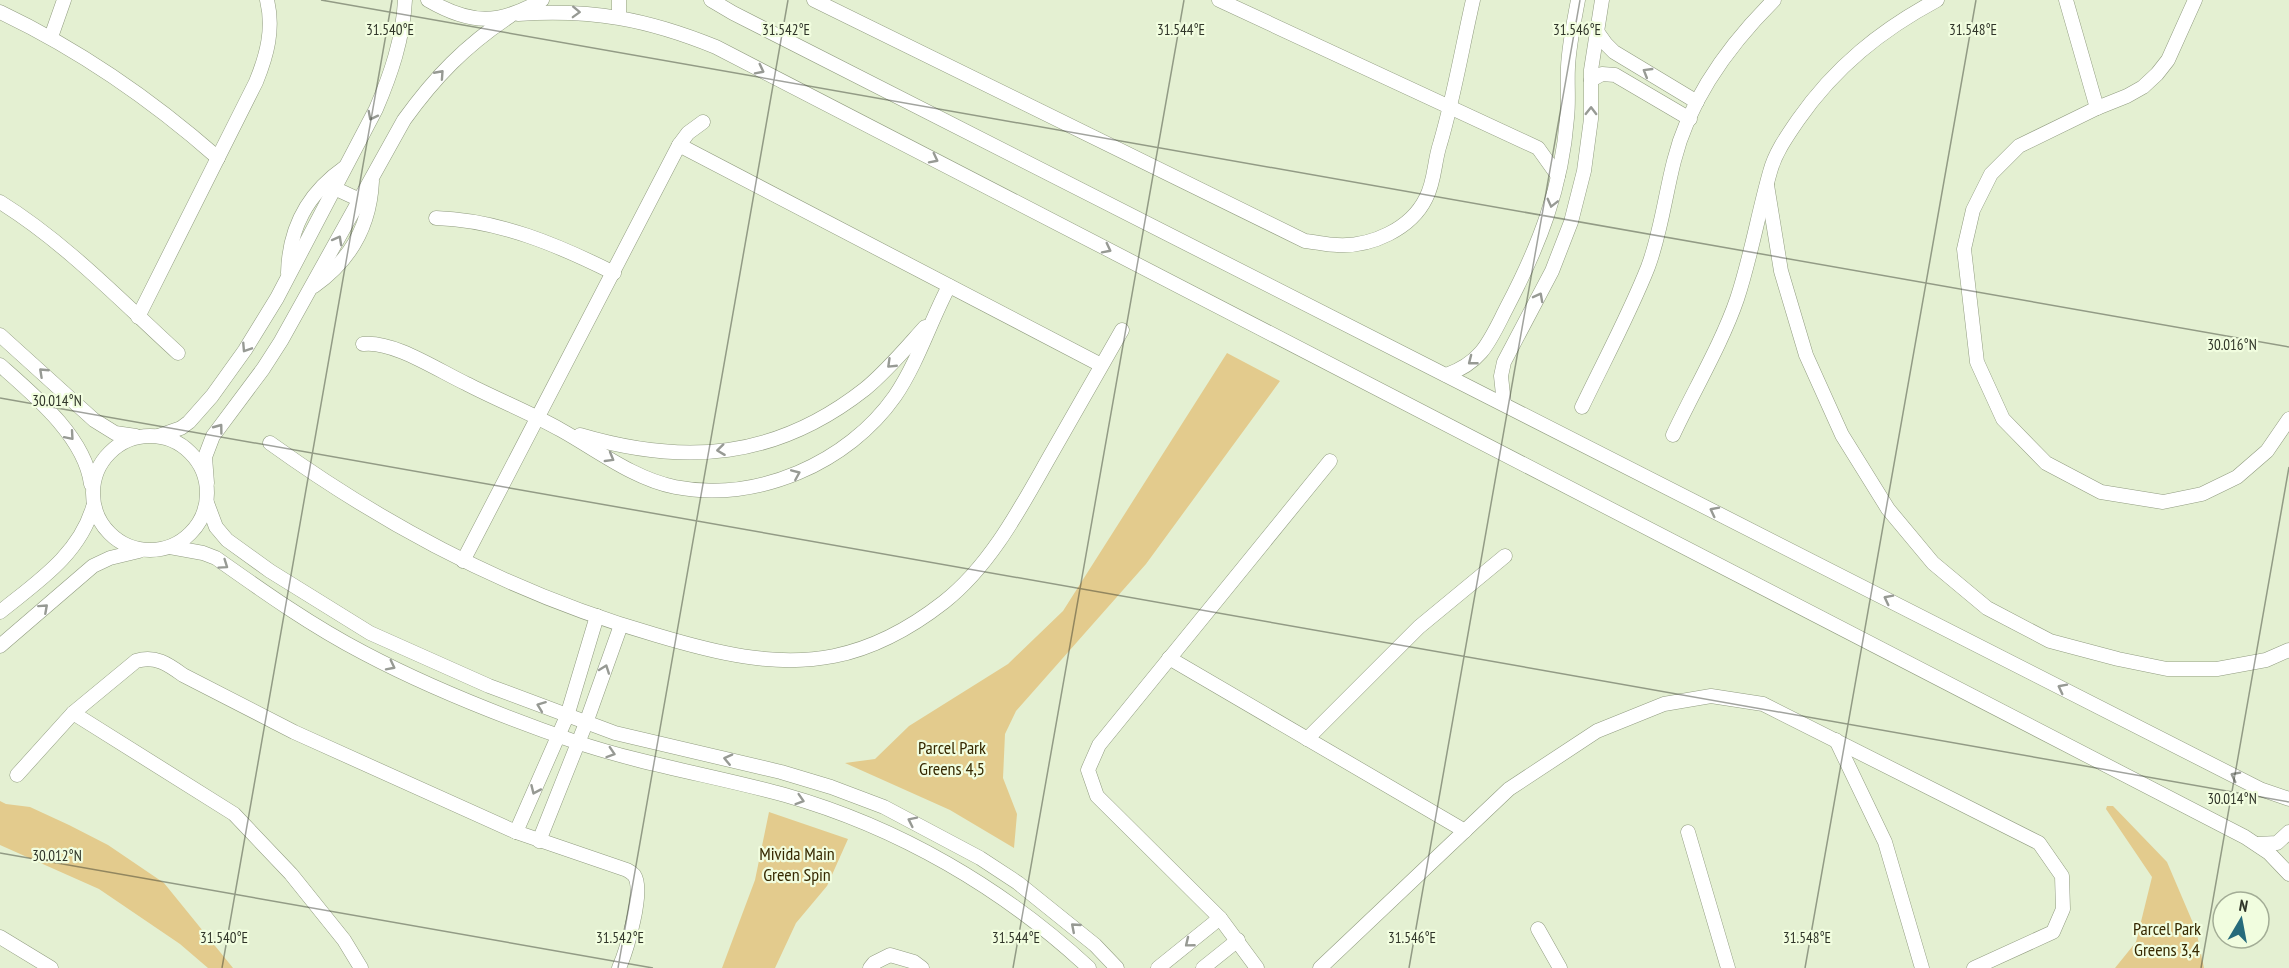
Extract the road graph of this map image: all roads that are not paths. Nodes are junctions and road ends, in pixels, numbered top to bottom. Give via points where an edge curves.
1 (64, 0) edge
2 (267, 0) edge
3 (405, 0) edge
4 (428, 0) edge
5 (542, 0) edge
6 (618, 0) edge
7 (711, 0) edge
8 (814, 0) edge
9 (1219, 0) edge
10 (1473, 0) edge
11 (1578, 0) edge
12 (1602, 0) edge
13 (1774, 0) edge
14 (2066, 0) edge
15 (2195, 0) edge
16 (1930, 2) edge
17 (0, 12) edge
18 (514, 15) junction
19 (620, 17) junction
20 (1596, 30) junction
21 (51, 37) junction
22 (1591, 80) junction
23 (1697, 102) junction
24 (2097, 108) junction
25 (1450, 109) junction
26 (1690, 118) junction
27 (704, 122) dead end
28 (679, 145) junction
29 (218, 158) junction
30 (345, 167) junction
31 (1558, 176) junction
32 (372, 177) junction
33 (1767, 185) junction
34 (334, 188) junction
35 (360, 200) junction
36 (0, 202) edge
37 (436, 218) dead end
38 (297, 260) junction
39 (320, 272) junction
40 (614, 273) junction
41 (288, 277) junction
42 (950, 286) junction
43 (310, 289) junction
44 (1503, 316) junction
45 (138, 317) junction
46 (931, 321) junction
47 (1522, 327) junction
48 (1122, 330) dead end
49 (0, 335) edge
50 (363, 344) dead end
51 (178, 354) dead end
52 (0, 364) edge
53 (1101, 365) junction
54 (1446, 375) junction
55 (1504, 404) junction
56 (1582, 407) dead end
57 (539, 419) junction
58 (2289, 419) edge
59 (559, 429) junction
60 (1673, 435) dead end
61 (141, 436) junction
62 (158, 436) junction
63 (270, 443) dead end
64 (1330, 460) dead end
65 (207, 483) junction
66 (92, 491) junction
67 (207, 503) junction
68 (93, 507) junction
69 (170, 547) junction
70 (150, 550) junction
71 (1504, 556) dead end
72 (464, 561) junction
73 (0, 612) edge
74 (597, 616) junction
75 (621, 625) junction
76 (0, 646) edge
77 (2289, 650) edge
78 (1169, 658) junction
79 (73, 713) junction
80 (567, 716) junction
81 (586, 723) junction
82 (559, 736) junction
83 (1307, 739) junction
84 (1836, 740) junction
85 (578, 742) junction
86 (17, 775) dead end
87 (2288, 800) edge
88 (1465, 831) junction
89 (516, 832) junction
90 (1688, 832) dead end
91 (2289, 832) edge
92 (539, 841) junction
93 (2258, 844) junction
94 (2289, 874) edge
95 (1221, 918) junction
96 (1538, 929) dead end
97 (0, 937) edge
98 (1238, 940) junction
99 (51, 968) edge
100 (361, 968) edge
101 (619, 968) edge
102 (870, 968) edge
103 (922, 968) edge
104 (1089, 968) edge
105 (1117, 968) edge
106 (1158, 968) edge
107 (1203, 968) edge
108 (1257, 968) edge
109 (1320, 968) edge
110 (1560, 968) edge
111 (1728, 968) edge
112 (1922, 968) edge
113 (1974, 968) edge

1 - 21 street
2 - 29 street via 267,52
3 -> 30 street via 390,78
4 - 18 street via 451,13 480,19
5 - 18 street
6 - 19 street
7 - 54 street
8 - 25 street via 1305,241 1338,245 1371,242 1412,217 1426,198 1432,181
9 - 25 street
10 - 25 street
11 - 31 street
12 - 20 street
13 - 23 street via 1729,52
14 - 24 street
15 - 24 street via 2168,60 2157,74 2143,87
16 - 33 street via 1878,36 1827,82 1789,133 1773,163
17 - 21 street
18 -> 19 street via 574,12
32 -> 18 street via 426,90 479,37
19 -> 93 street via 653,24 716,47
20 - 22 street
23 -> 20 street via 1614,52
21 - 29 street via 134,91
22 - 26 street via 1602,74 1615,75
47 -> 22 street via 1552,271 1571,222 1584,171
23 - 26 street
24 - 58 street via 2019,146 1991,174 1972,210 1964,249 1977,362 2003,419 2046,463 2101,492 2163,502 2202,494 2237,477 2267,451
25 - 31 street via 1538,148
26 - 56 street via 1674,160 1647,267
27 - 28 street
28 - 40 street
28 - 42 street
29 - 45 street
30 - 34 street
30 - 41 street via 312,196 301,214 292,234
31 -> 44 street via 1549,215 1531,262
32 - 35 street
32 - 43 street via 371,200 357,242 329,276
33 - 60 street via 1736,303
33 - 77 street via 1781,271 1806,355 1842,435 1888,509 1933,563 1988,608 2050,641 2118,659 2167,669 2217,669 2265,660
34 - 35 street
34 - 38 street
39 -> 35 street
36 - 45 street via 51,238
37 - 40 street via 475,221 506,229 544,241
38 - 39 street
38 - 41 street
39 - 43 street
40 - 57 street
41 -> 62 street via 260,328 212,396 181,428
42 - 46 street
42 - 53 street
65 -> 43 street via 205,457 213,436 263,369
44 - 47 street
44 -> 54 street via 1484,351 1473,362
45 - 51 street
46 -> 59 street via 866,388 832,412 784,436 696,453 647,451
59 -> 46 street via 619,464 675,487 709,490 775,482 829,457 873,423 895,396
47 - 55 street via 1504,362
48 - 53 street
61 -> 49 street via 115,434 99,424
50 - 57 street via 372,342 401,352
52 -> 66 street via 76,443 88,468
53 - 75 street via 990,553 946,601 895,634 833,656 776,659 704,649
54 - 55 street
87 -> 55 street
57 - 59 street
57 - 72 street
61 - 62 street
61 - 66 street via 126,440 101,461
62 - 65 street via 187,448 200,464
63 - 72 street via 340,493
64 - 78 street
65 - 67 street
66 - 68 street
67 - 69 street via 200,522 187,537
80 -> 67 street via 370,633 227,540 216,527
68 - 70 street via 113,537 130,547
68 - 73 street via 84,532 69,554
69 - 70 street
69 -> 82 street via 216,558 308,620 401,672
76 -> 70 street via 93,566 123,553
71 - 83 street via 1419,627
72 - 74 street via 538,595
74 - 75 street
74 - 80 street
81 -> 75 street
78 - 83 street
78 - 95 street via 1099,745 1088,770 1097,796
79 - 86 street
79 - 89 street via 136,661 154,659 294,732
79 - 100 street via 234,814 291,874 344,940
80 - 81 street
80 - 82 street
81 - 85 street
105 -> 81 street via 1061,915 1018,883 884,807 782,772 650,743
82 - 85 street
82 -> 89 street
83 - 88 street
84 - 88 street via 1763,704 1711,696 1664,704 1597,731 1509,789
84 - 112 street via 1885,842
84 - 113 street via 2039,843 2062,876 2063,909 2053,932
85 - 92 street
85 -> 104 street via 626,758 786,795 888,833 937,858 1020,910
88 - 109 street
89 - 92 street
90 - 111 street
91 - 93 street via 2277,843
92 - 101 street via 635,876 635,913
93 - 94 street
95 - 98 street
95 -> 106 street
96 - 110 street
97 - 99 street
98 - 107 street
98 - 108 street
102 - 103 street via 890,955

